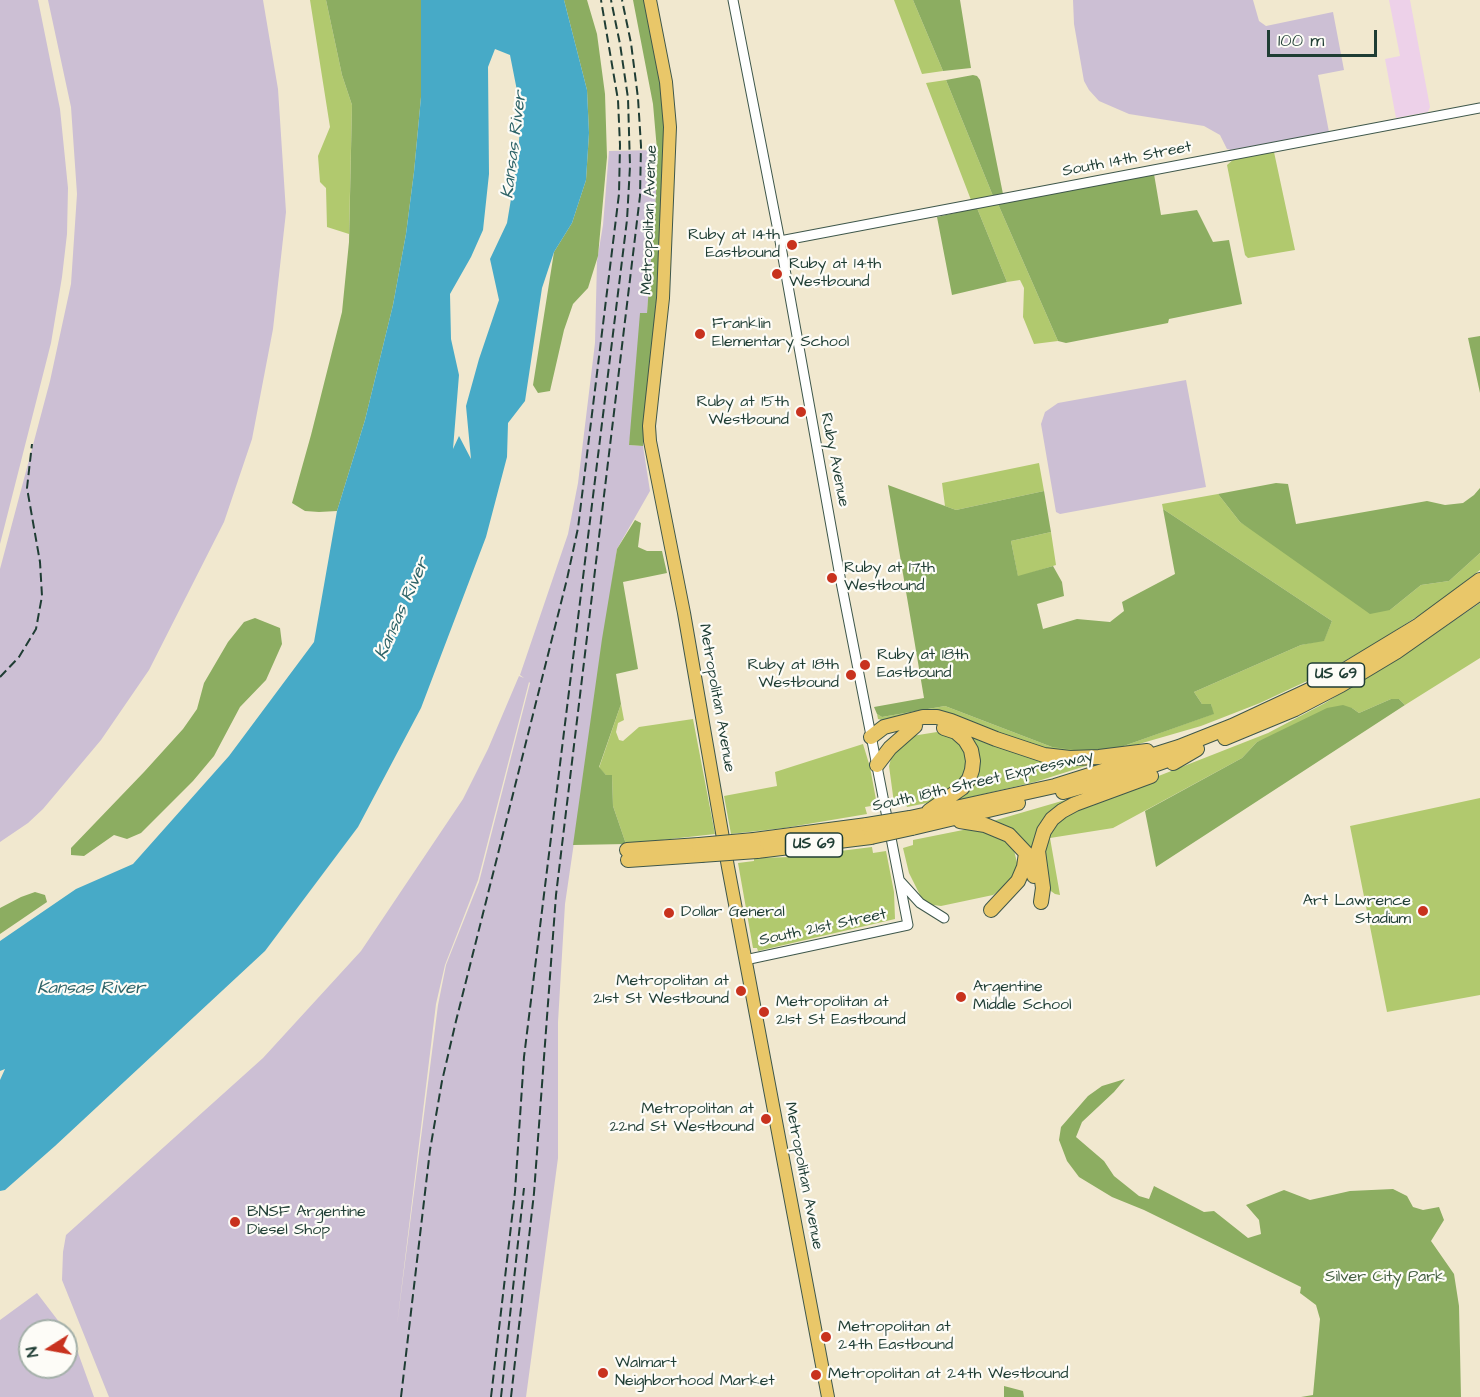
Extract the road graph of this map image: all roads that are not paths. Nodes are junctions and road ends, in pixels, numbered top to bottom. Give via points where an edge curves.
1 (650, 0) edge
2 (733, 0) edge
3 (1480, 108) edge
4 (780, 241) junction
5 (1480, 580) edge
6 (1480, 593) edge
7 (915, 726) junction
8 (871, 737) junction
9 (1179, 747) junction
10 (1197, 750) junction
11 (877, 765) junction
12 (952, 819) junction
13 (915, 820) junction
14 (1026, 853) junction
15 (628, 855) dead end
16 (898, 879) junction
17 (991, 910) dead end
18 (944, 918) dead end
19 (908, 925) joint
20 (745, 960) junction
21 (828, 1397) edge

1 - 20 main road, Metropolitan Avenue via 666,81 670,127 663,298 650,441
2 - 4 street, Ruby Avenue
3 - 4 street, South 14th Street
4 - 8 street, Ruby Avenue
5 - 9 highway, South 18th Street Expressway / US 69 via 1419,625 1320,685
6 - 10 highway, South 18th Street Expressway / US 69 via 1341,685
7 - 8 highway
7 - 11 highway
7 - 13 highway via 956,732 971,750 973,761 969,779 962,788
8 - 9 highway via 884,727 937,717 1044,755 1099,757
8 - 11 street, Ruby Avenue
9 - 13 highway, South 18th Street Expressway / US 69 via 1055,786
10 - 12 highway, South 18th Street Expressway / US 69 via 1076,789
10 - 14 highway via 1154,775 1075,804 1052,819 1038,851 1041,902
11 - 16 street, Ruby Avenue
12 - 13 highway, South 18th Street Expressway / US 69
12 - 14 highway via 985,825 1009,835
13 - 15 highway, South 18th Street Expressway / US 69, bridge via 869,831 755,845
14 - 17 highway via 1018,881
16 - 18 street via 920,903
16 - 19 street, Ruby Avenue
19 - 20 street, South 21st Street
20 - 21 main road, Metropolitan Avenue

